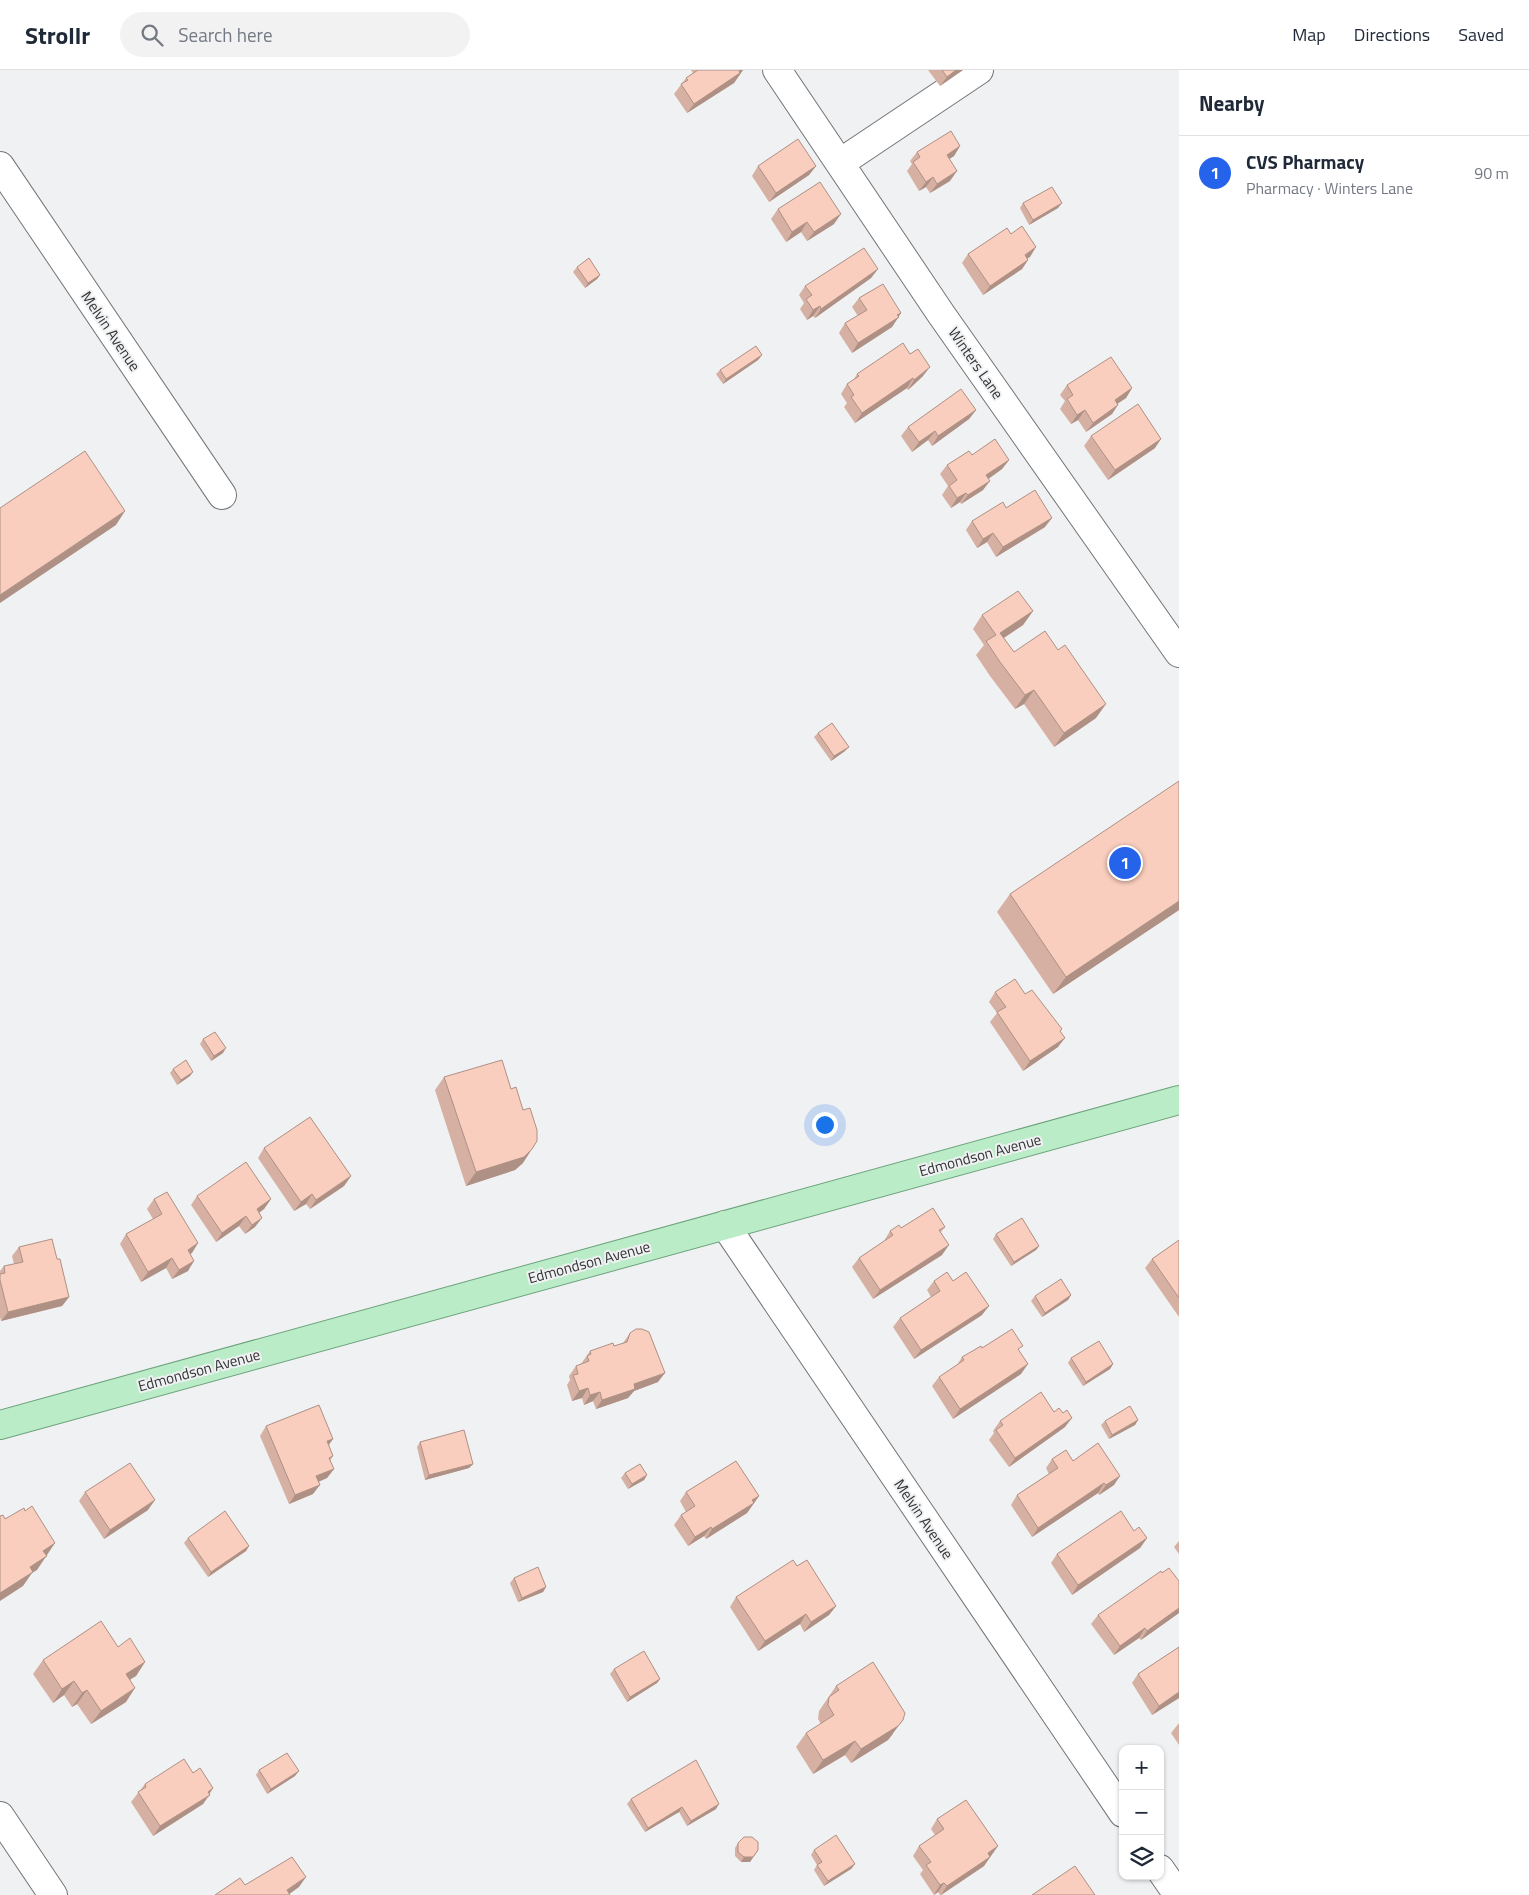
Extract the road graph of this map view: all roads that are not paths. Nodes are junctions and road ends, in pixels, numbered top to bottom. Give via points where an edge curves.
1 (777, 70) edge
2 (979, 70) edge
3 (840, 163) junction
4 (0, 166) edge
5 (222, 495) dead end
6 (1177, 646) edge
7 (1179, 1100) edge
8 (725, 1225) junction
9 (0, 1425) edge
10 (1119, 1808) edge
11 (0, 1816) edge
12 (1164, 1875) edge
13 (53, 1895) edge
14 (1178, 1895) edge

1 - 3 street, Winters Lane
2 - 3 street
3 - 6 street, Winters Lane via 941,314
4 - 5 street, Melvin Avenue
7 - 8 main road, Edmondson Avenue
8 - 9 main road, Edmondson Avenue
8 - 10 street, Melvin Avenue
11 - 13 street
12 - 14 street

